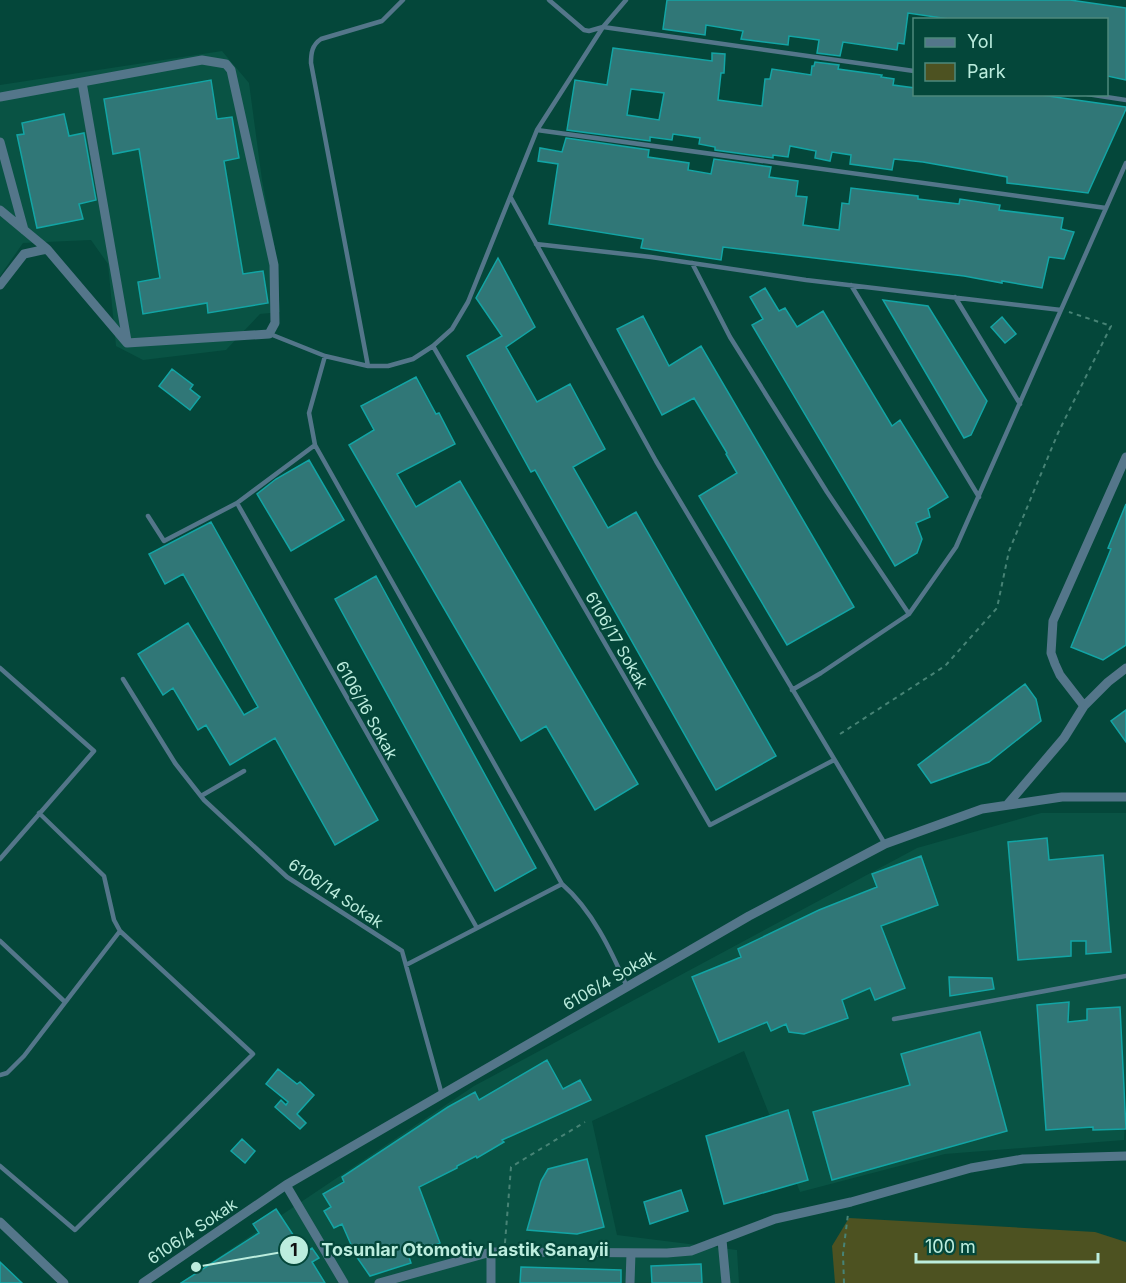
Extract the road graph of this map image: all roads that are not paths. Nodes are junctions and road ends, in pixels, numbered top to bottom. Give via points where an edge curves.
1 (403, 0) edge
2 (549, 0) edge
3 (626, 0) edge
4 (603, 27) junction
5 (913, 70) edge
6 (82, 82) junction
7 (1100, 96) edge
8 (0, 97) edge
9 (1126, 100) edge
10 (537, 130) junction
11 (0, 142) edge
12 (1126, 163) edge
13 (511, 198) junction
14 (1106, 207) junction
15 (0, 210) edge
16 (24, 230) junction
17 (536, 244) junction
18 (47, 249) junction
19 (692, 263) junction
20 (0, 285) edge
21 (851, 285) junction
22 (955, 297) junction
23 (1061, 310) junction
24 (269, 334) junction
25 (128, 343) junction
26 (434, 346) junction
27 (325, 356) junction
28 (368, 366) junction
29 (1020, 404) junction
30 (315, 445) junction
31 (1126, 457) edge
32 (979, 497) junction
33 (237, 503) junction
34 (148, 516) dead end
35 (909, 614) junction
36 (0, 668) edge
37 (1126, 668) edge
38 (123, 679) dead end
39 (792, 690) junction
40 (1084, 706) junction
41 (834, 760) junction
42 (243, 771) dead end
43 (201, 796) junction
44 (1126, 797) edge
45 (1007, 806) junction
46 (39, 813) junction
47 (885, 844) junction
48 (0, 859) edge
49 (562, 884) junction
50 (477, 928) junction
51 (120, 932) junction
52 (0, 941) edge
53 (406, 965) junction
54 (1126, 976) edge
55 (627, 987) junction
56 (65, 1002) junction
57 (894, 1019) dead end
58 (0, 1075) edge
59 (442, 1095) junction
60 (1126, 1156) edge
61 (0, 1166) edge
62 (286, 1185) junction
63 (0, 1222) edge
64 (722, 1240) junction
65 (491, 1252) junction
66 (631, 1253) junction
67 (64, 1283) edge
68 (142, 1283) edge
69 (344, 1283) edge
70 (380, 1283) edge
71 (491, 1283) edge
72 (630, 1283) edge
73 (726, 1283) edge

1 - 28 lane via 382,21 321,39 311,56
2 - 4 lane via 584,30
3 - 4 lane
4 - 5 lane
4 - 10 lane
6 - 8 street
6 - 24 street via 202,60 226,64 231,70 274,265 276,316
6 - 25 street
7 - 9 lane
10 - 13 lane
10 - 14 lane
11 - 16 street
12 - 14 lane
13 - 17 lane
13 - 26 lane via 468,302 452,329
14 - 23 lane
15 - 16 street
16 - 18 street
17 - 19 lane
17 - 39 lane via 656,461
18 - 20 street via 24,254
18 - 25 street
19 - 21 lane
19 - 35 lane via 736,347
21 - 22 lane
21 - 32 lane
22 - 23 lane
22 - 29 lane
23 - 29 lane
24 - 25 street
24 - 27 lane
26 - 28 lane via 413,359 388,366
26 - 41 lane, 6106/17 Sokak via 710,825
27 - 28 lane
27 - 30 lane via 309,413
29 - 32 lane
30 - 33 lane
30 - 49 lane
31 - 40 street via 1053,621 1051,652 1055,664
32 - 35 lane via 956,547
33 - 34 lane via 164,541
33 - 50 lane, 6106/16 Sokak
35 - 39 lane
36 - 46 lane via 94,751
37 - 40 street
38 - 43 lane, 6106/14 Sokak via 175,763
39 - 41 lane
40 - 45 street via 1064,738
41 - 47 lane
42 - 43 lane
43 - 53 lane, 6106/14 Sokak via 287,877 402,951
44 - 45 street, 6106/4 Sokak via 1062,797
45 - 47 street, 6106/4 Sokak via 982,809
46 - 48 lane
46 - 51 lane via 104,876
47 - 55 street, 6106/4 Sokak
49 - 50 lane
49 - 55 lane via 574,894 599,932
50 - 53 lane
51 - 56 lane
51 - 61 lane via 253,1054 75,1230
52 - 56 lane
53 - 59 lane, 6106/14 Sokak
54 - 57 lane
55 - 59 street, 6106/4 Sokak
56 - 58 lane via 24,1056
59 - 62 street, 6106/4 Sokak
60 - 64 street via 1023,1159 971,1168 775,1219
62 - 68 street, 6106/4 Sokak
62 - 69 street
63 - 67 street
64 - 66 street via 691,1251
64 - 73 street
65 - 66 street
65 - 70 street
65 - 71 street
66 - 72 street

